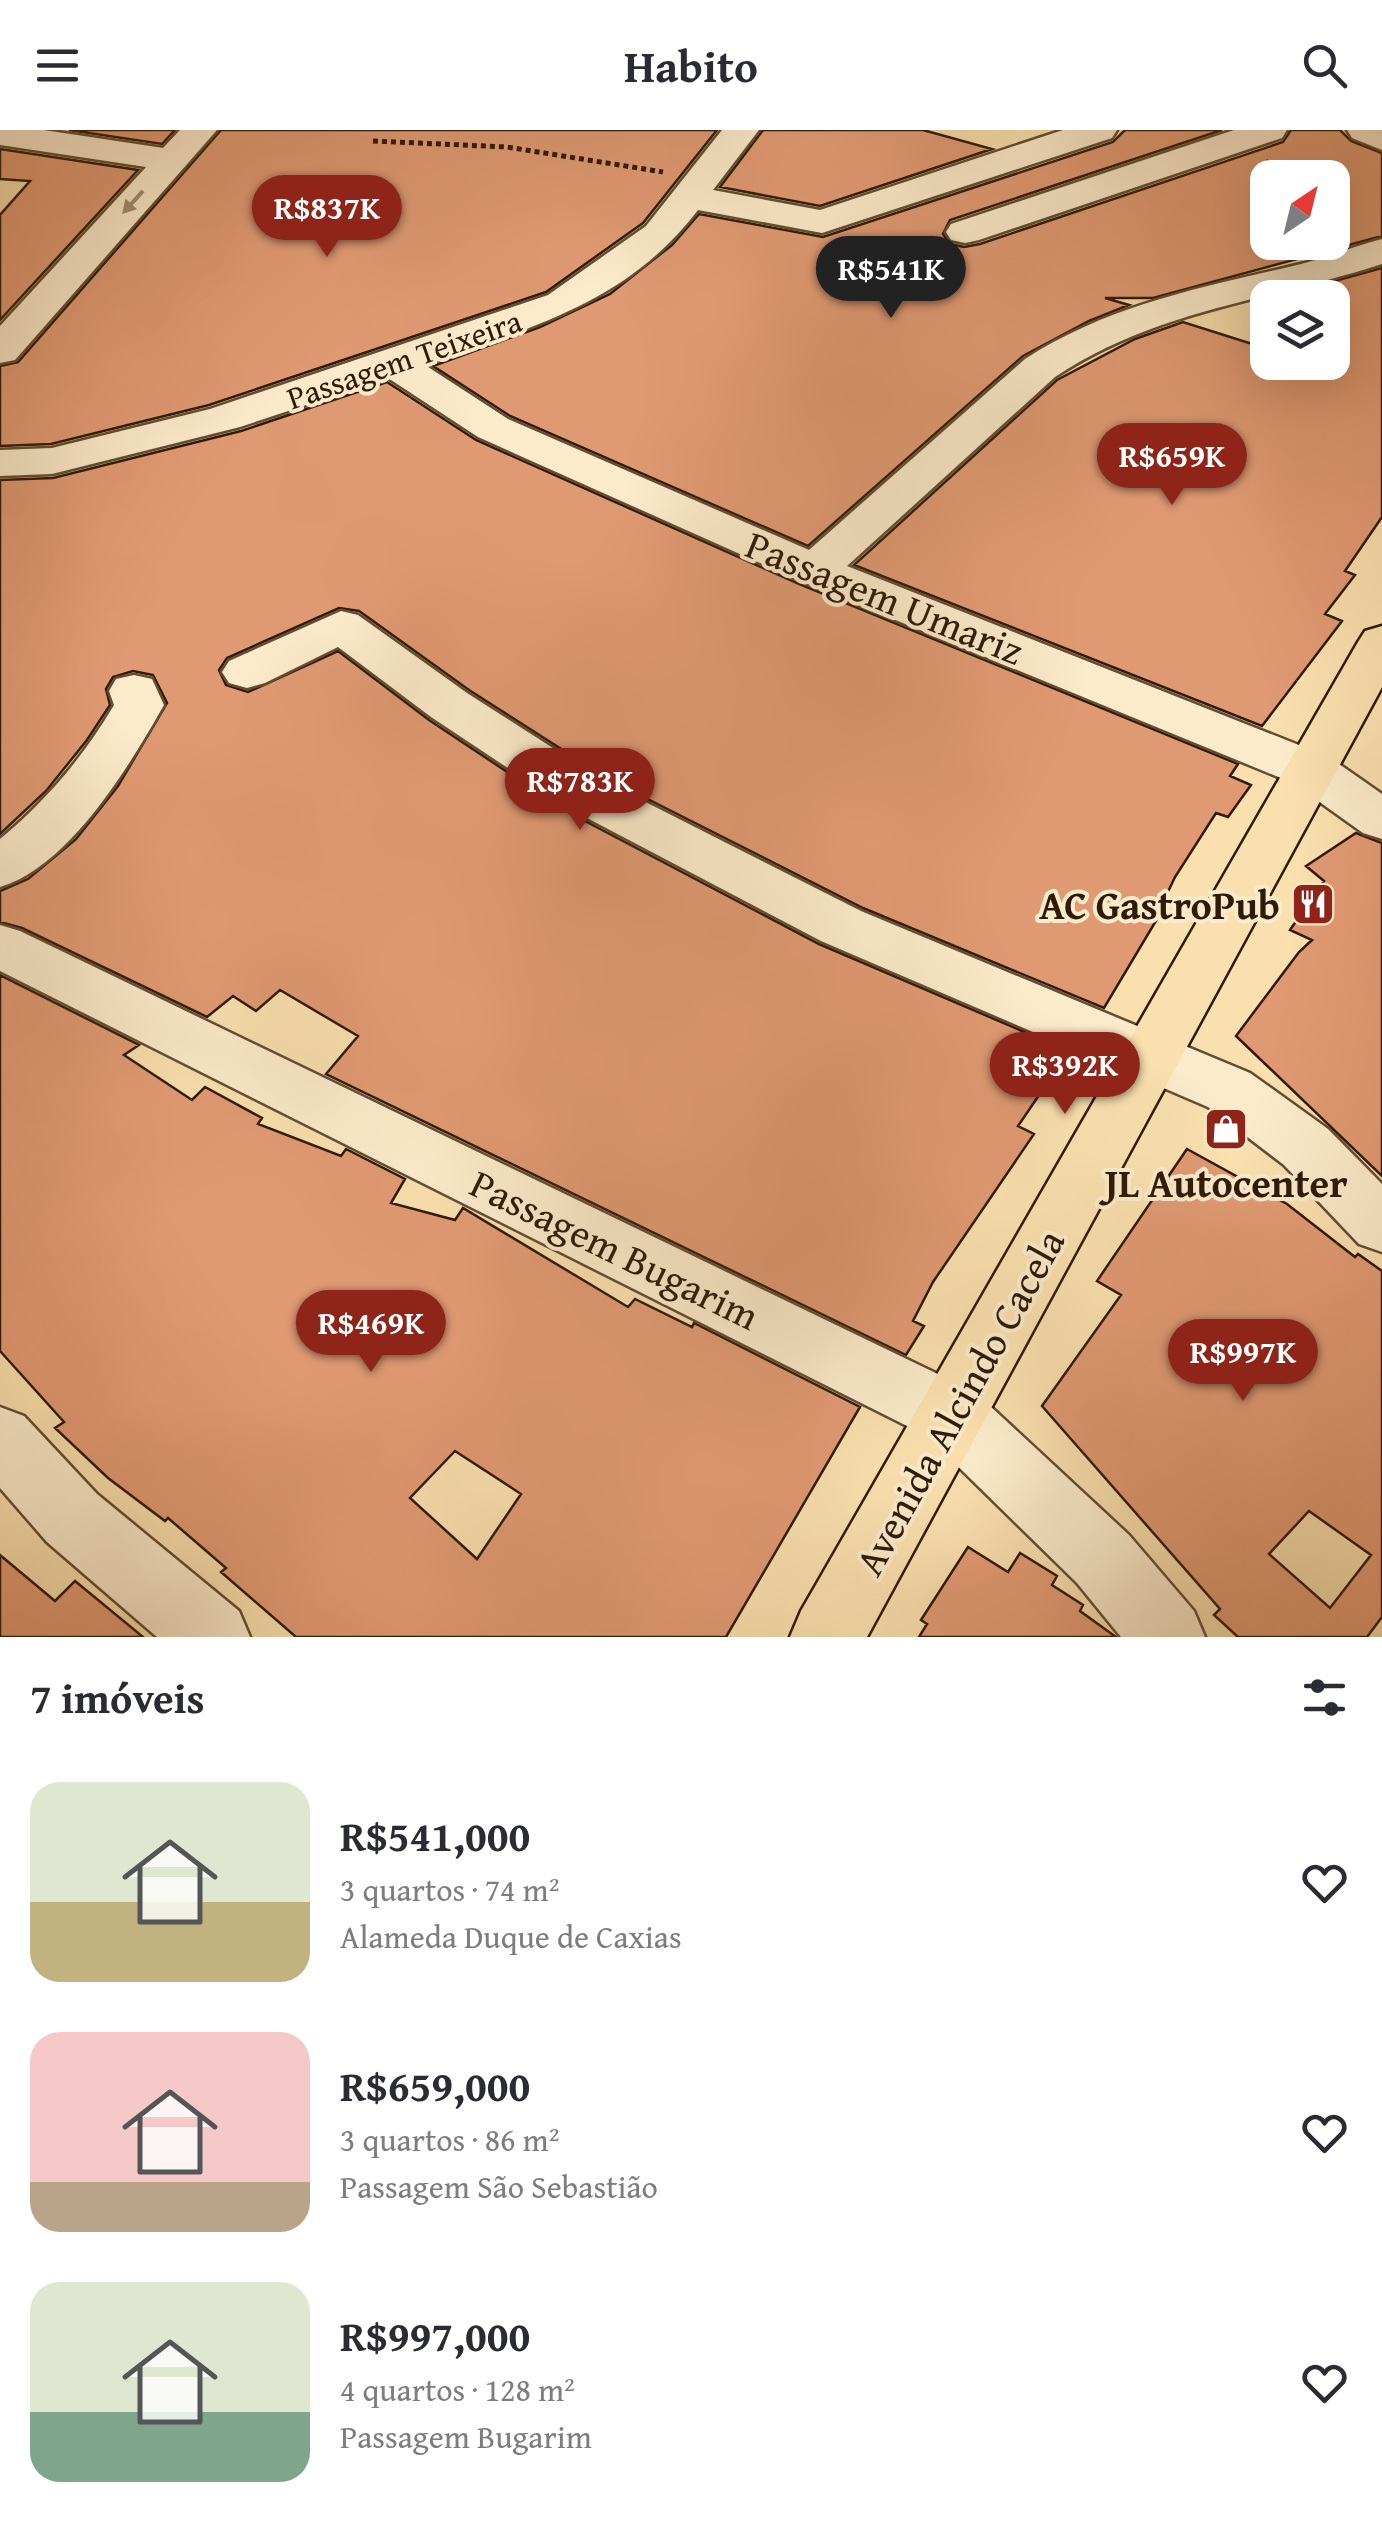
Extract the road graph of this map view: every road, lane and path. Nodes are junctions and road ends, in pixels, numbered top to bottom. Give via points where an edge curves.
1 (199, 130) edge
2 (740, 130) edge
3 (1100, 130) edge
4 (1269, 130) edge
5 (1364, 130) edge
6 (0, 134) edge
7 (1382, 139) edge
8 (374, 141) dead end
9 (171, 160) junction
10 (696, 188) junction
11 (964, 232) dead end
12 (1382, 251) edge
13 (8, 332) edge
14 (393, 363) junction
15 (0, 464) edge
16 (815, 570) junction
17 (1382, 642) edge
18 (246, 672) dead end
19 (134, 691) dead end
20 (1311, 770) junction
21 (1382, 820) edge
22 (0, 868) edge
23 (0, 946) edge
24 (1151, 1056) junction
25 (1382, 1225) edge
26 (950, 1414) junction
27 (0, 1438) edge
28 (213, 1637) edge
29 (827, 1637) edge
30 (1168, 1637) edge

1 - 9 street
2 - 10 street, Passagem Teixeira
3 - 10 street via 822,222
4 - 11 street
5 - 7 street
6 - 9 street
8 - 10 path via 507,148
9 -> 13 street
10 - 14 street, Passagem Teixeira via 660,234 562,303
12 - 16 street via 1172,305 1078,343 1040,368
14 - 15 street, Passagem Teixeira via 225,418 52,461
14 - 16 street, Passagem Umariz via 493,428
16 - 20 street, Passagem Umariz
17 - 20 main road, Avenida Alcindo Cacela
18 - 24 street via 341,626 587,795 841,926
19 - 22 street via 139,704 111,756 39,839
20 - 21 street, Passagem Umariz
20 - 24 main road, Avenida Alcindo Cacela
23 - 26 street, Passagem Bugarim
24 - 25 street via 1229,1090 1306,1147
24 - 26 main road, Avenida Alcindo Cacela
26 - 29 main road, Avenida Alcindo Cacela
26 - 30 street, Passagem Bugarim via 1103,1558
27 - 28 street via 72,1518

